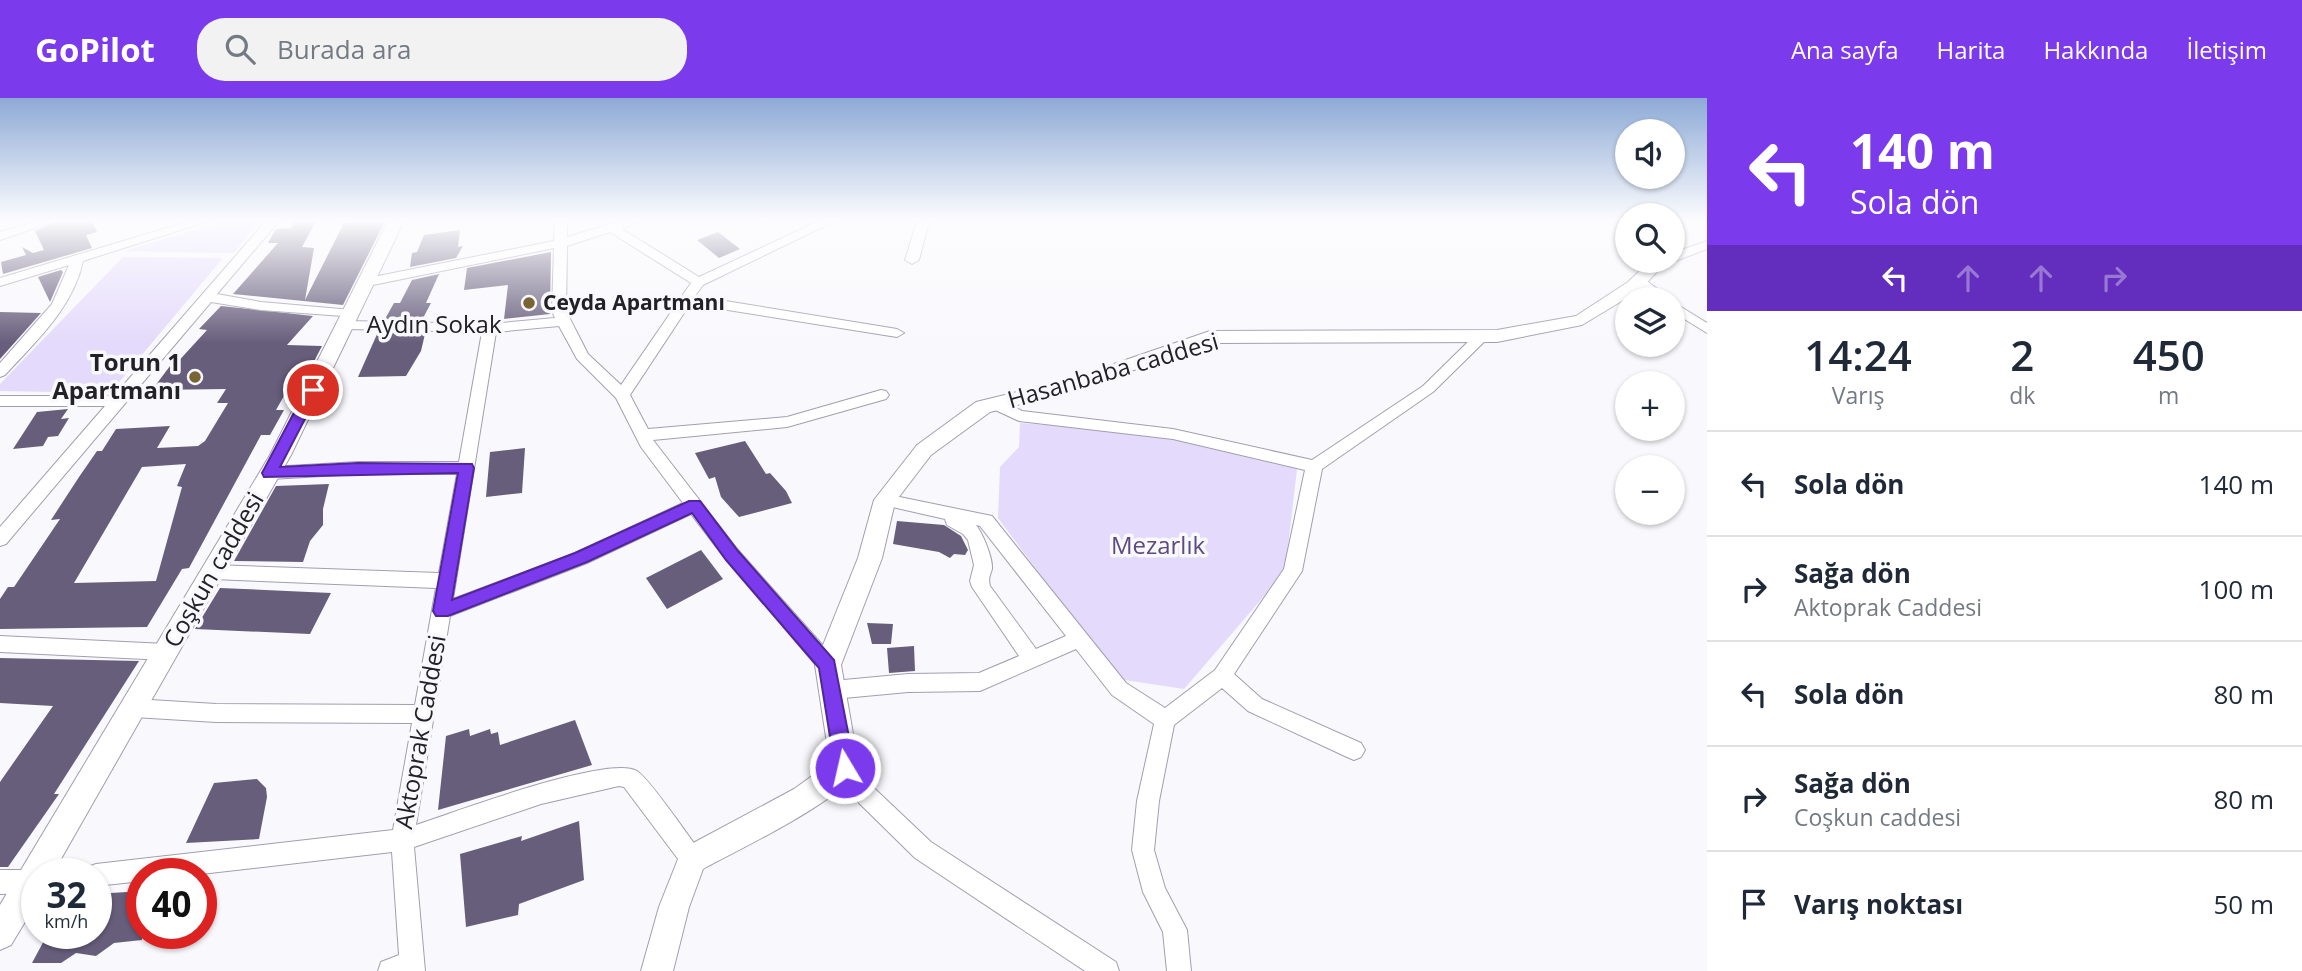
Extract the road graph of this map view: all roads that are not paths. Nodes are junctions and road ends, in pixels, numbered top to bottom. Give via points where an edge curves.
1 (71, 262) edge
2 (77, 262) edge
3 (238, 262) edge
4 (377, 262) edge
5 (469, 262) edge
6 (561, 262) edge
7 (666, 262) edge
8 (742, 262) edge
9 (1649, 273) edge
10 (0, 282) edge
11 (368, 282) junction
12 (698, 282) junction
13 (1639, 282) junction
14 (1646, 287) edge
15 (208, 297) junction
16 (687, 299) junction
17 (1685, 314) edge
18 (349, 319) junction
19 (564, 321) junction
20 (490, 328) junction
21 (1707, 329) edge
22 (897, 333) dead end
23 (1482, 336) junction
24 (0, 353) edge
25 (16, 354) junction
26 (0, 372) edge
27 (622, 395) junction
28 (881, 395) dead end
29 (0, 401) edge
30 (119, 401) junction
31 (996, 404) junction
32 (643, 435) junction
33 (1314, 466) junction
34 (466, 468) junction
35 (270, 473) junction
36 (885, 500) junction
37 (694, 505) junction
38 (945, 513) junction
39 (0, 539) edge
40 (212, 572) junction
41 (447, 581) junction
42 (442, 611) junction
43 (1079, 639) junction
44 (0, 644) edge
45 (166, 652) junction
46 (1032, 659) junction
47 (1222, 676) junction
48 (831, 678) junction
49 (134, 708) junction
50 (424, 714) junction
51 (1165, 720) junction
52 (1354, 750) dead end
53 (845, 768) junction
54 (402, 840) junction
55 (48, 858) edge
56 (692, 859) junction
57 (112, 873) edge
58 (21, 880) edge
59 (0, 882) edge
60 (21, 901) edge
61 (0, 934) edge
62 (405, 968) edge
63 (657, 971) edge
64 (1107, 971) edge
65 (1180, 971) edge

1 - 10 street
2 - 25 street via 75,279
3 - 15 street
4 - 11 street, Coşkun caddesi
5 - 11 street
6 - 19 street via 559,311
7 - 12 street
8 - 12 street
9 - 13 street, Hasanbaba caddesi
11 - 18 street, Coşkun caddesi
12 - 16 street
13 - 14 street
13 - 23 street, Hasanbaba caddesi via 1582,320
15 - 18 street, Aydın Sokak
15 - 30 street
16 - 22 street
16 - 27 street
17 - 21 street
18 - 20 street, Aydın Sokak
18 - 35 street, Coşkun caddesi
19 - 20 street, Aydın Sokak
19 - 27 street via 582,356
20 - 34 street, Aktoprak Caddesi
23 - 31 street, Hasanbaba caddesi via 1210,337 1075,384
23 - 33 street via 1428,388
24 - 25 street
25 - 26 street
27 - 32 street
28 - 32 street via 787,422
29 - 30 street
30 - 39 street
31 - 33 street via 1019,416 1173,435
31 - 36 street, Hasanbaba caddesi via 983,407 924,450
32 - 37 street
33 - 47 street via 1293,571
34 - 35 street
34 - 41 street, Aktoprak Caddesi
35 - 40 street, Coşkun caddesi
36 - 38 street
36 - 48 street, Hasanbaba caddesi
37 - 42 street via 581,558
37 - 48 street
38 - 43 street via 986,522
38 - 46 street via 977,539 983,594
40 - 41 street
40 - 45 street, Coşkun caddesi
41 - 42 street, Aktoprak Caddesi
42 - 50 street, Aktoprak Caddesi
43 - 46 street
43 - 51 street via 1119,689
44 - 45 street
45 - 49 street, Coşkun caddesi
46 - 48 street via 980,682
47 - 51 street
47 - 52 street via 1255,705
48 - 53 street
49 - 50 street
49 - 55 street, Coşkun caddesi
50 - 54 street, Aktoprak Caddesi
51 - 65 street via 1143,850 1155,892 1175,930
53 - 56 street via 804,798
53 - 64 street via 923,850
54 - 56 street via 541,794 619,776 631,779
54 - 57 street
54 - 62 street, Aktoprak Caddesi
56 - 63 street
58 - 59 street
60 - 61 street, Coşkun caddesi

